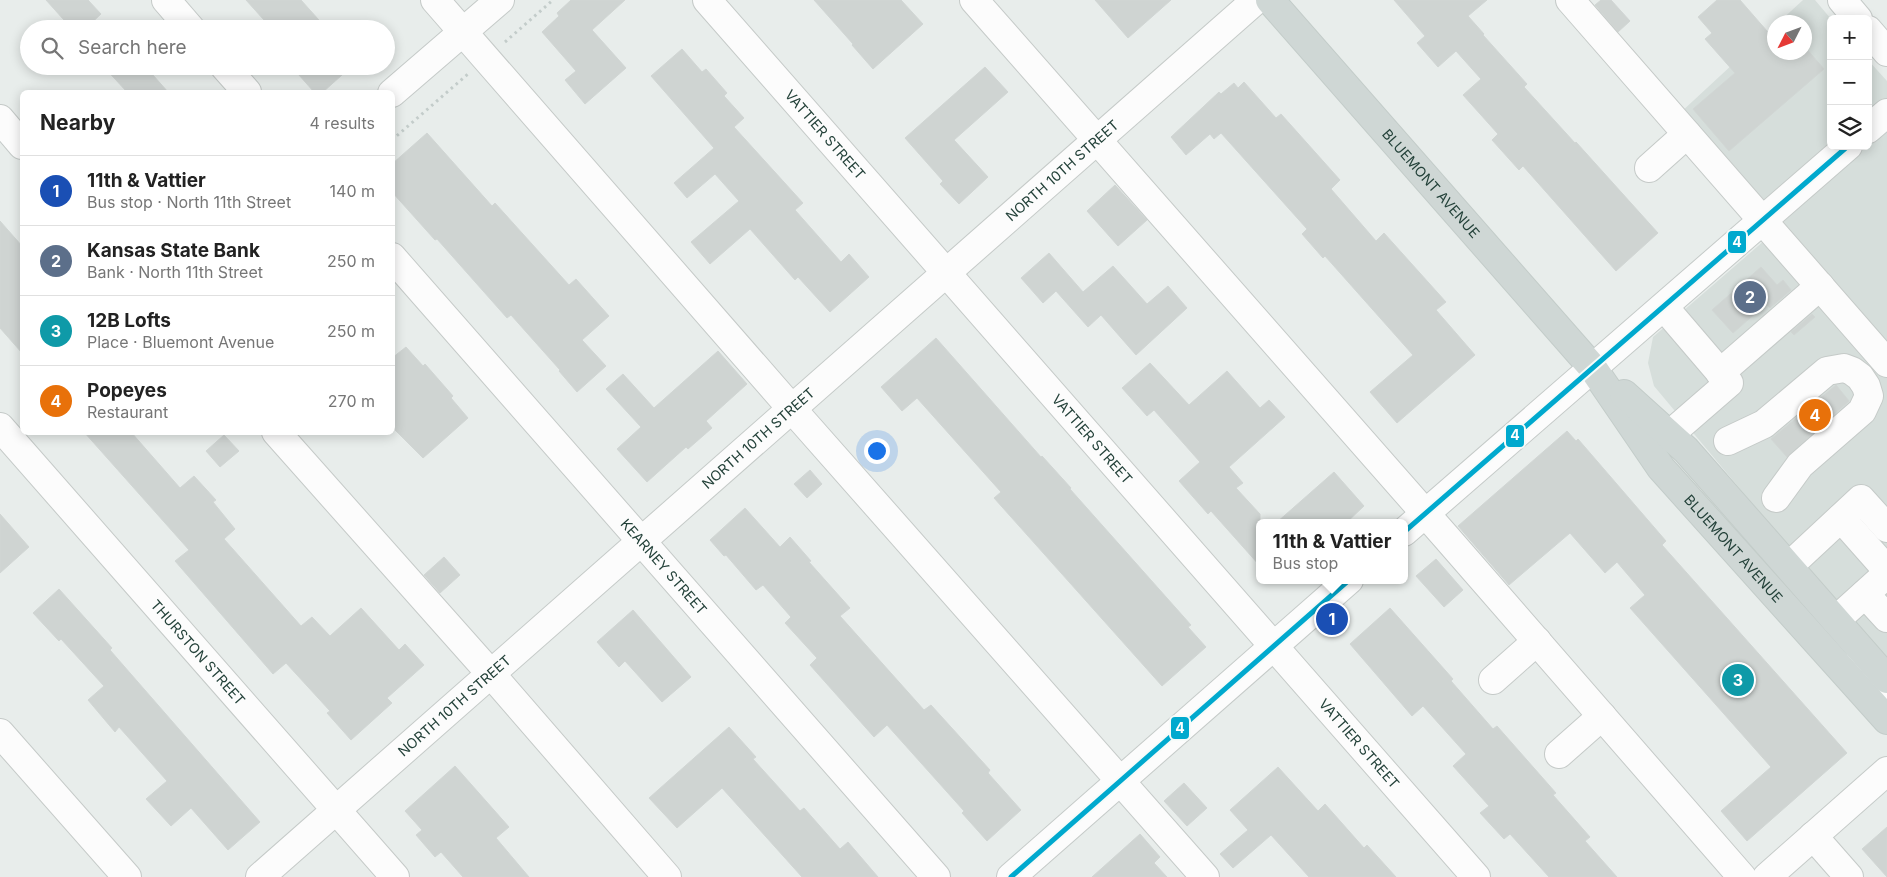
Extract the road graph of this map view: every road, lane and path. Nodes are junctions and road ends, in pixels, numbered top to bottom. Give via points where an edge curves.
1 (166, 0) edge
2 (435, 0) edge
3 (500, 0) edge
4 (707, 0) edge
5 (974, 0) edge
6 (1256, 0) edge
7 (1270, 0) edge
8 (1570, 0) edge
9 (1842, 0) edge
10 (1855, 15) edge
11 (183, 20) edge
12 (463, 32) junction
13 (1872, 35) edge
14 (1887, 52) edge
15 (232, 75) edge
16 (245, 90) edge
17 (395, 91) edge
18 (1887, 113) edge
19 (0, 119) edge
20 (1872, 126) edge
21 (1687, 134) junction
22 (1098, 140) junction
23 (20, 143) edge
24 (1843, 150) edge
25 (1649, 168) dead end
26 (1763, 220) junction
27 (395, 261) edge
28 (946, 273) junction
29 (1820, 286) junction
30 (1664, 307) junction
31 (1887, 363) edge
32 (1592, 367) junction
33 (1720, 373) junction
34 (792, 409) junction
35 (7, 430) edge
36 (279, 435) edge
37 (1669, 435) junction
38 (1728, 441) dead end
39 (1776, 498) dead end
40 (1426, 514) junction
41 (1841, 518) junction
42 (1887, 528) edge
43 (1408, 529) edge
44 (641, 542) junction
45 (1789, 566) junction
46 (1887, 570) edge
47 (1887, 574) edge
48 (1344, 584) edge
49 (1865, 594) junction
50 (1887, 618) edge
51 (1836, 620) junction
52 (1537, 641) junction
53 (1274, 646) junction
54 (1824, 650) junction
55 (491, 674) junction
56 (1885, 678) edge
57 (1493, 680) dead end
58 (1602, 716) junction
59 (1887, 720) edge
60 (0, 733) edge
61 (1559, 754) dead end
62 (1887, 771) edge
63 (1121, 781) junction
64 (336, 810) junction
65 (1813, 836) junction
66 (127, 877) edge
67 (260, 877) edge
68 (396, 877) edge
69 (667, 877) edge
70 (936, 877) edge
71 (1012, 877) edge
72 (1205, 877) edge
73 (1476, 877) edge
74 (1742, 877) edge
75 (1767, 877) edge
76 (1849, 877) edge

1 - 11 street
2 - 12 street
3 - 12 street
4 - 28 street, VATTIER STREET
5 - 22 street
6 - 22 street, NORTH 10TH STREET
7 - 32 main road, BLUEMONT AVENUE
8 - 21 street
9 - 10 street
12 - 17 street
12 - 34 street
13 - 14 street
15 - 16 street
18 - 20 street
19 - 23 street
21 - 25 street
21 - 26 street
22 - 28 street, NORTH 10TH STREET
22 - 40 street
24 - 26 street
26 - 29 street
26 - 30 street
27 - 44 street, KEARNEY STREET
28 - 34 street, NORTH 10TH STREET
28 - 53 street, VATTIER STREET
29 - 31 street
29 - 33 street
30 - 32 street
30 - 33 street
32 - 37 main road, BLUEMONT AVENUE
32 - 40 street
32 - 54 main road, BLUEMONT AVENUE via 1661,468
33 - 37 street via 1729,383
34 - 44 street, NORTH 10TH STREET
34 - 63 street
35 - 64 street, THURSTON STREET
36 - 55 street
37 - 45 main road, BLUEMONT AVENUE
38 - 39 street via 1764,424 1827,370 1844,368 1860,377 1869,396 1862,411 1800,465
40 - 43 street
40 - 52 street
41 - 42 street via 1861,499
41 - 45 street
41 - 46 street
44 - 55 street, NORTH 10TH STREET
44 - 70 street, KEARNEY STREET
45 - 51 main road, BLUEMONT AVENUE
47 - 49 street
48 - 53 street
49 - 50 street
49 - 51 street
51 - 56 main road, BLUEMONT AVENUE
52 - 57 street
52 - 58 street
53 - 63 street
53 - 73 street, VATTIER STREET
54 - 56 street via 1852,658
54 - 59 main road, BLUEMONT AVENUE
55 - 64 street, NORTH 10TH STREET
55 - 69 street
58 - 61 street
58 - 74 street
60 - 66 street
62 - 65 street
63 - 71 street
63 - 72 street
64 - 67 street, NORTH 10TH STREET
64 - 68 street, THURSTON STREET
65 - 75 street
65 - 76 street

